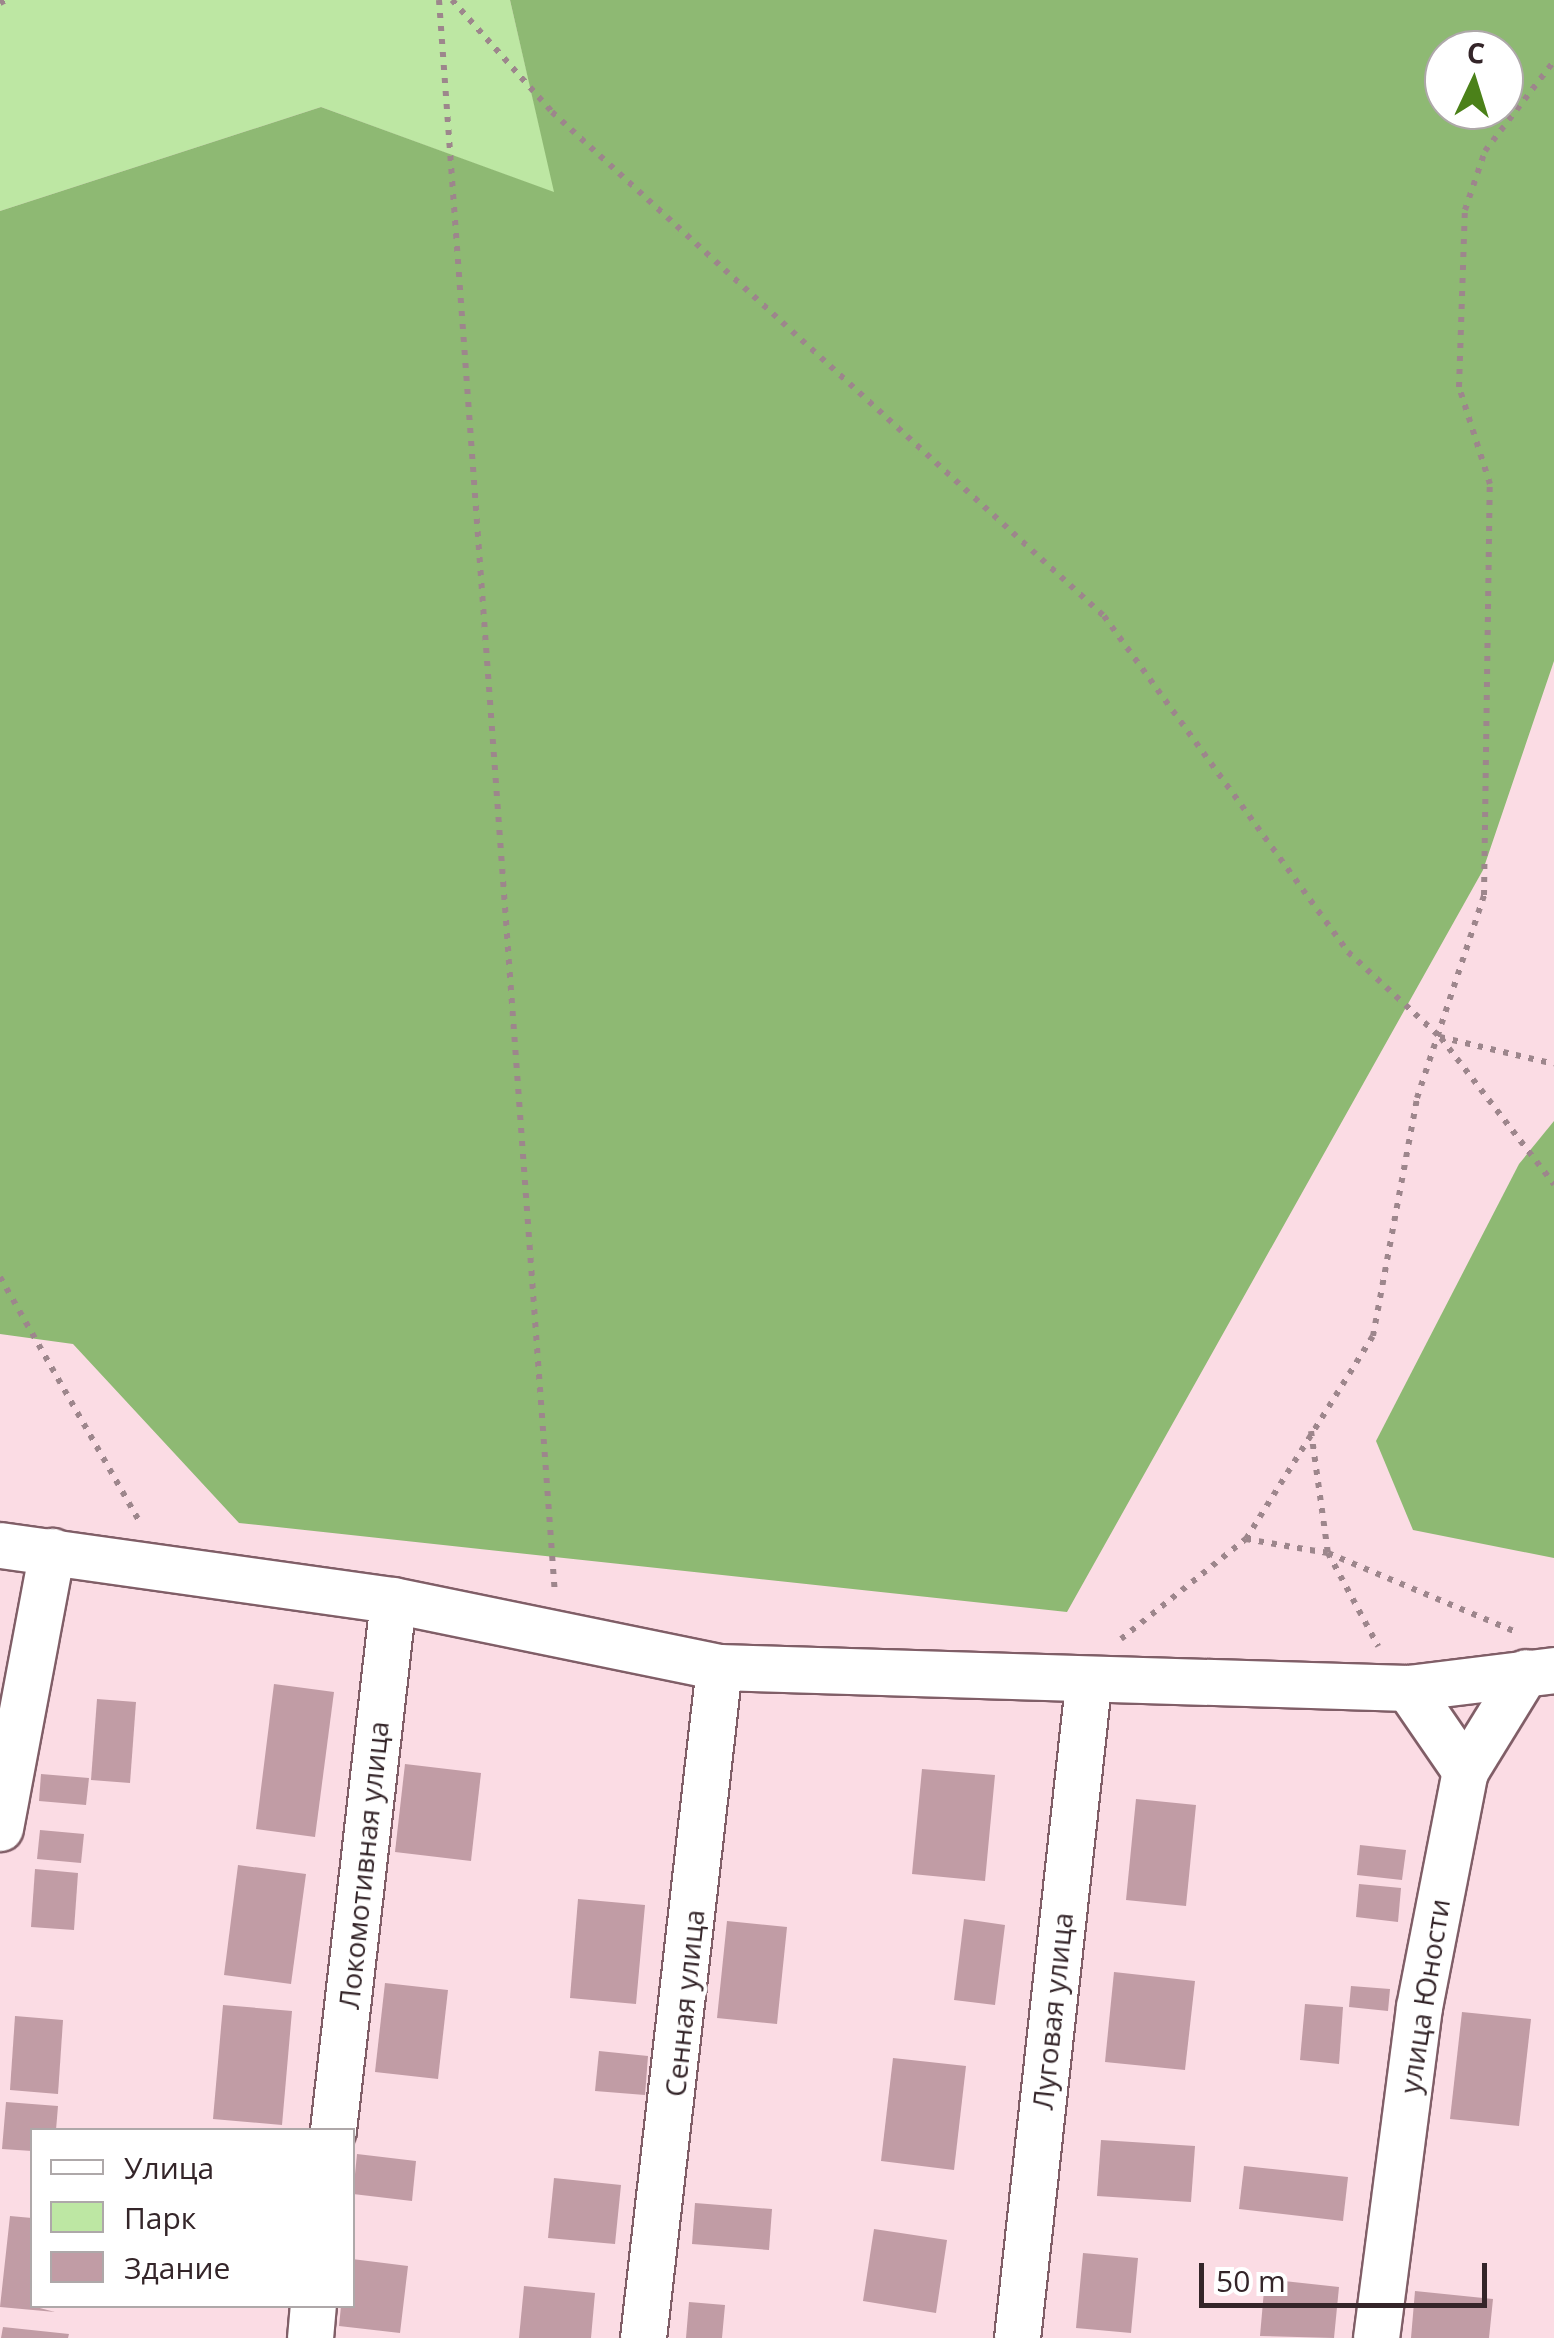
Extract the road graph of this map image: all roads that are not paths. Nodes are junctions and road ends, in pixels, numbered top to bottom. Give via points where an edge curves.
1 (0, 1545) edge
2 (52, 1550) junction
3 (393, 1600) junction
4 (1539, 1661) edge
5 (720, 1667) junction
6 (1088, 1684) junction
7 (1408, 1688) junction
8 (1465, 1772) junction
9 (0, 1828) edge
10 (333, 2128) edge
11 (314, 2308) edge
12 (310, 2338) edge
13 (644, 2338) edge
14 (1016, 2338) edge
15 (1376, 2338) edge

1 - 2 street
2 - 3 street
2 - 9 street
3 - 5 street
3 - 10 street, Локомотивная улица
4 - 7 street
4 - 8 street, улица Юности
5 - 6 street
5 - 13 street, Сенная улица
6 - 7 street
6 - 14 street, Луговая улица
7 - 8 street
8 - 15 street, улица Юности via 1419,2007
11 - 12 street

